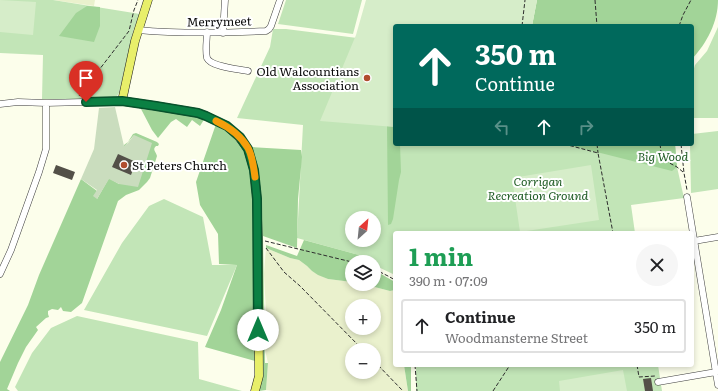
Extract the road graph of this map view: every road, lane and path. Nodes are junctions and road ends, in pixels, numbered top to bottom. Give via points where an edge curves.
1 (138, 0) edge
2 (148, 0) edge
3 (225, 0) edge
4 (280, 0) edge
5 (525, 0) edge
6 (595, 0) edge
7 (691, 0) edge
8 (522, 24) edge
9 (597, 24) edge
10 (680, 24) edge
11 (138, 30) junction
12 (207, 32) junction
13 (223, 33) junction
14 (248, 71) dead end
15 (122, 101) junction
16 (46, 103) junction
17 (74, 103) junction
18 (0, 104) edge
19 (572, 146) edge
20 (597, 146) edge
21 (660, 146) edge
22 (681, 146) edge
23 (598, 153) junction
24 (684, 173) junction
25 (687, 197) joint
26 (612, 231) edge
27 (692, 231) edge
28 (718, 237) edge
29 (694, 241) joint
30 (345, 260) edge
31 (381, 272) edge
32 (0, 274) edge
33 (393, 279) edge
34 (356, 343) edge
35 (415, 367) edge
36 (509, 367) edge
37 (637, 367) edge
38 (381, 368) edge
39 (716, 372) junction
40 (659, 382) joint
41 (718, 385) edge
42 (255, 391) edge
43 (403, 391) edge
44 (417, 391) edge
45 (493, 391) edge

1 - 17 path via 129,31
2 - 11 main road
3 - 13 street
4 - 13 street, Merrymeet via 271,26 266,31
5 - 8 path
6 - 9 path
7 - 10 path
11 - 12 street, Merrymeet
11 - 15 main road
12 - 13 street, Merrymeet
12 - 14 street via 206,53 211,62
15 - 17 street
15 - 42 main road via 206,116 227,126 240,137 248,149 254,170 257,199 259,376
16 - 17 street
16 - 18 street
16 - 32 street via 46,149 11,250
19 - 23 path
20 - 23 path
21 - 24 path via 662,159
22 - 24 path
23 - 26 path
24 - 25 path
25 - 27 street
28 - 29 street
29 - 39 street
30 - 34 path via 263,240 284,272
31 - 33 path
35 - 44 path
36 - 45 path
37 - 40 path via 639,377 655,376
38 - 43 path
39 - 40 street
39 - 41 street

